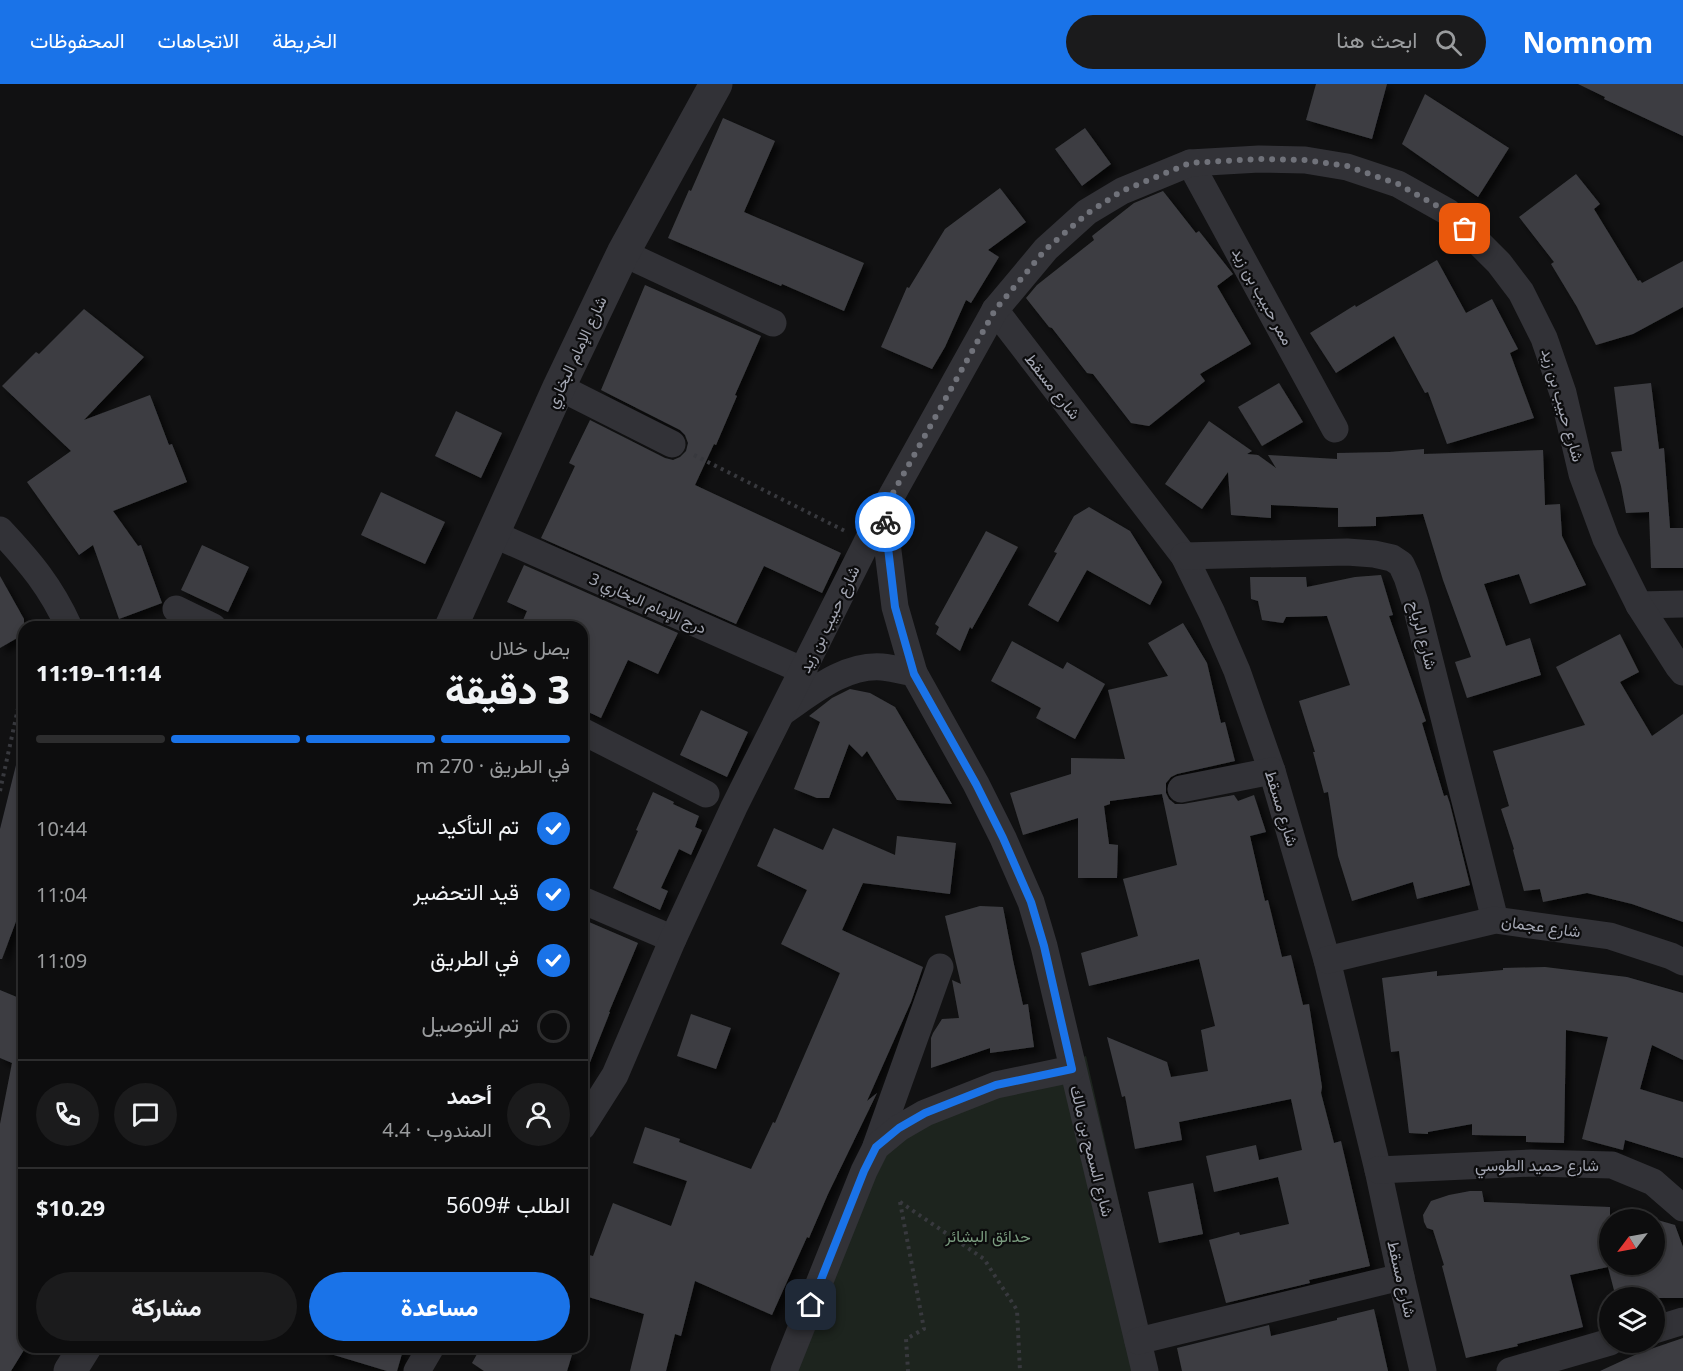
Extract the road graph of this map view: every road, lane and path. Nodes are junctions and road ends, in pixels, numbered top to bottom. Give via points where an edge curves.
1 (716, 84) edge
2 (1190, 163) junction
3 (623, 253) junction
4 (995, 310) junction
5 (773, 323) dead end
6 (560, 387) junction
7 (1335, 429) dead end
8 (672, 444) joint
9 (883, 511) junction
10 (0, 530) edge
11 (493, 534) junction
12 (867, 542) junction
13 (1184, 556) junction
14 (1683, 604) edge
15 (1639, 605) junction
16 (176, 609) dead end
17 (66, 621) edge
18 (201, 621) edge
19 (454, 621) edge
20 (804, 671) junction
21 (1683, 672) edge
22 (914, 674) junction
23 (18, 708) edge
24 (783, 711) junction
25 (588, 734) edge
26 (1272, 771) junction
27 (1181, 789) dead end
28 (0, 791) edge
29 (706, 794) dead end
30 (588, 903) edge
31 (1495, 920) junction
32 (673, 939) junction
33 (1327, 960) junction
34 (1683, 962) edge
35 (940, 967) dead end
36 (1072, 1069) junction
37 (588, 1117) edge
38 (876, 1147) junction
39 (1378, 1170) junction
40 (1683, 1208) edge
41 (1401, 1277) junction
42 (1683, 1322) edge
43 (1665, 1327) edge
44 (1138, 1341) junction
45 (1599, 1345) edge
46 (82, 1353) edge
47 (428, 1353) edge
48 (70, 1371) edge
49 (417, 1371) edge
50 (784, 1371) edge
51 (908, 1371) edge
52 (1020, 1371) edge
53 (1145, 1371) edge
54 (1423, 1371) edge
55 (1510, 1371) edge

1 - 3 street, شارع الإمام البخاري
2 - 4 street, شارع حبيب بن زيد via 1122,191 1088,213 1046,249
2 - 7 street, ممر حبيب بن زيد
2 - 15 street, شارع حبيب بن زيد via 1282,159 1347,166 1398,184 1448,212 1499,263 1521,292 1544,338 1563,393 1582,474 1606,539
3 - 5 street
3 - 6 street, شارع الإمام البخاري
4 - 9 street, شارع حبيب بن زيد
4 - 13 street, شارع مسقط
6 - 8 street
6 - 11 street, شارع الإمام البخاري
8 - 12 path
9 - 12 street, شارع حبيب بن زيد
9 - 22 street, شارع السمح بن مالك via 895,607
10 - 17 street via 29,561
11 - 19 street, شارع الإمام البخاري
11 - 20 street, درج الإمام البخاري 3
12 - 20 street, شارع حبيب بن زيد
13 - 26 street, شارع مسقط via 1237,671
13 - 31 street, شارع الرياح via 1347,552 1374,554 1401,564 1415,602
14 - 15 street
15 - 21 street, شارع حبيب بن زيد
16 - 18 street
20 - 24 street, شارع حبيب بن زيد
22 - 24 street via 880,667 851,671
22 - 36 street, شارع السمح بن مالك via 976,784 1031,902
23 - 28 path
24 - 32 street, شارع حبيب بن زيد
25 - 29 street
26 - 27 street
26 - 33 street, شارع مسقط
30 - 32 street
31 - 33 street, شارع عجمان
31 - 34 street, شارع عجمان via 1610,936
32 - 37 street, شارع حبيب بن زيد via 615,1074
33 - 39 street, شارع مسقط
35 - 38 street
36 - 38 street via 996,1085 925,1113
36 - 44 street, شارع السمح بن مالك
38 - 50 street
39 - 40 street, شارع حميد الطوسي via 1532,1163 1612,1165 1653,1182
39 - 41 street, شارع مسقط
41 - 44 street
41 - 54 street, شارع مسقط
42 - 43 street
44 - 53 street, شارع السمح بن مالك
45 - 55 street
46 - 48 street
47 - 49 street
51 - 52 path via 906,1339 924,1329 900,1202 984,1259 1017,1310

